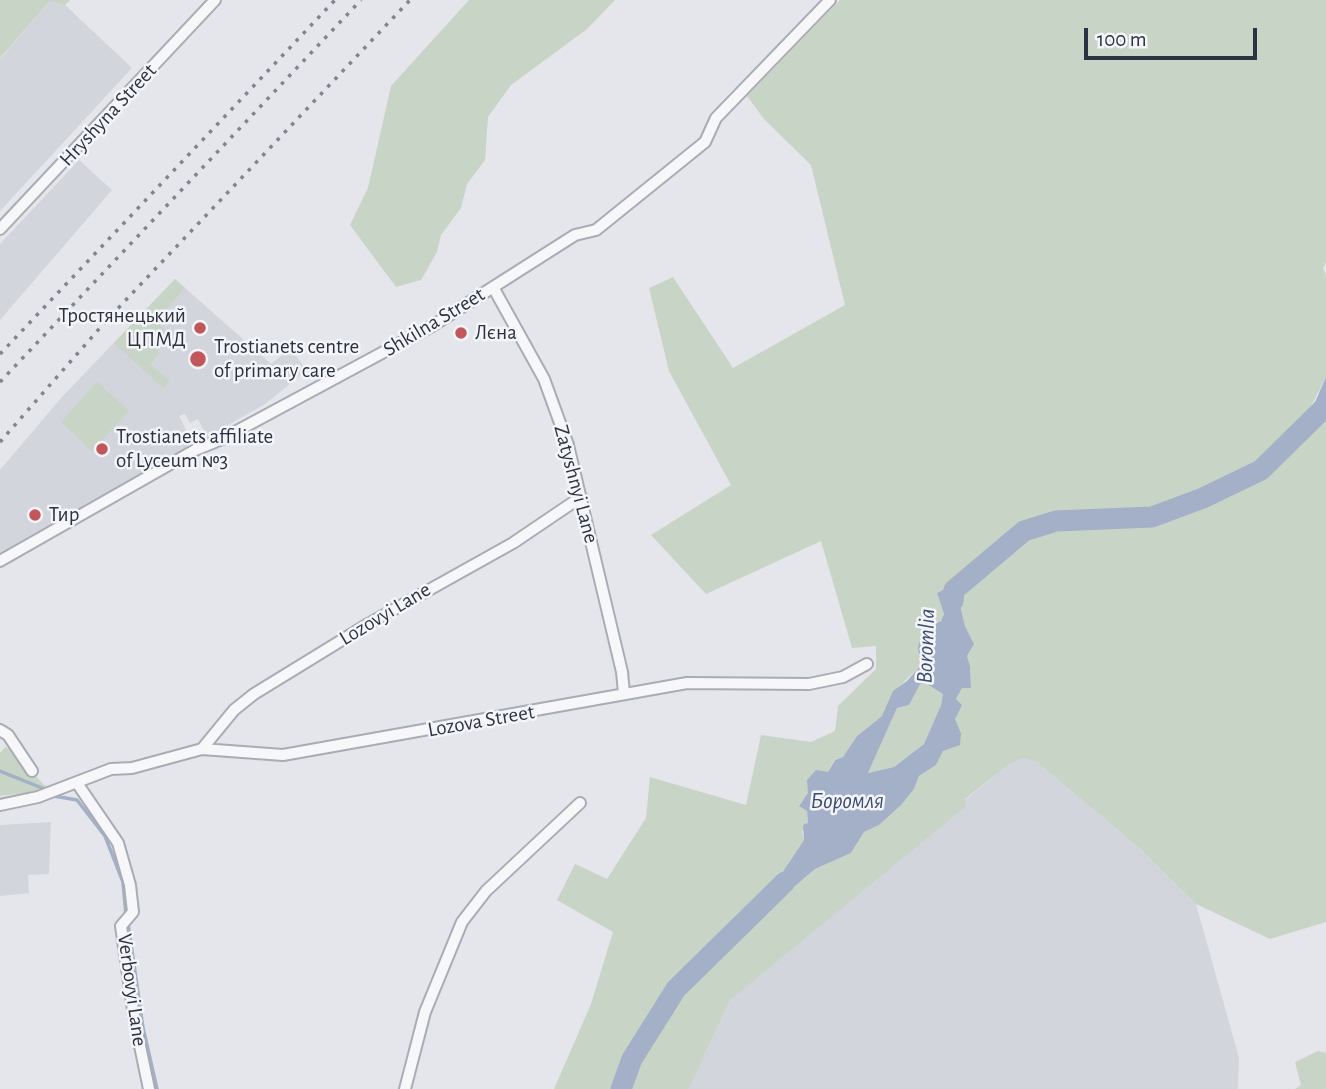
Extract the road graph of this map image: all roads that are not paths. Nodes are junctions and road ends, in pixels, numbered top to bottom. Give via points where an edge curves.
1 (215, 0) edge
2 (830, 0) edge
3 (0, 229) edge
4 (493, 287) junction
5 (581, 497) junction
6 (0, 561) edge
7 (867, 664) dead end
8 (624, 694) junction
9 (0, 730) edge
10 (202, 749) junction
11 (32, 771) dead end
12 (77, 783) junction
13 (580, 803) dead end
14 (0, 805) edge
15 (149, 1089) edge
16 (405, 1089) edge

1 - 3 street, Hryshyna Street
2 - 4 street, Shkilna Street via 716,118 705,142 695,151 596,230 575,235
4 - 5 street, Zatyshnyi Lane via 544,379
4 - 6 street, Shkilna Street via 432,326 195,450
5 - 8 street, Zatyshnyi Lane
5 - 10 street, Lozovyi Lane via 513,543 254,694 234,710
7 - 8 street, Lozova Street via 842,677 809,684 706,682
8 - 10 street, Lozova Street via 283,755
9 - 11 street
10 - 12 street, Lozova Street
12 - 14 street, Lozova Street
12 - 15 street, Verbovyi Lane via 118,843 130,885 133,912 121,926
13 - 16 street via 486,891 463,922 425,1012

